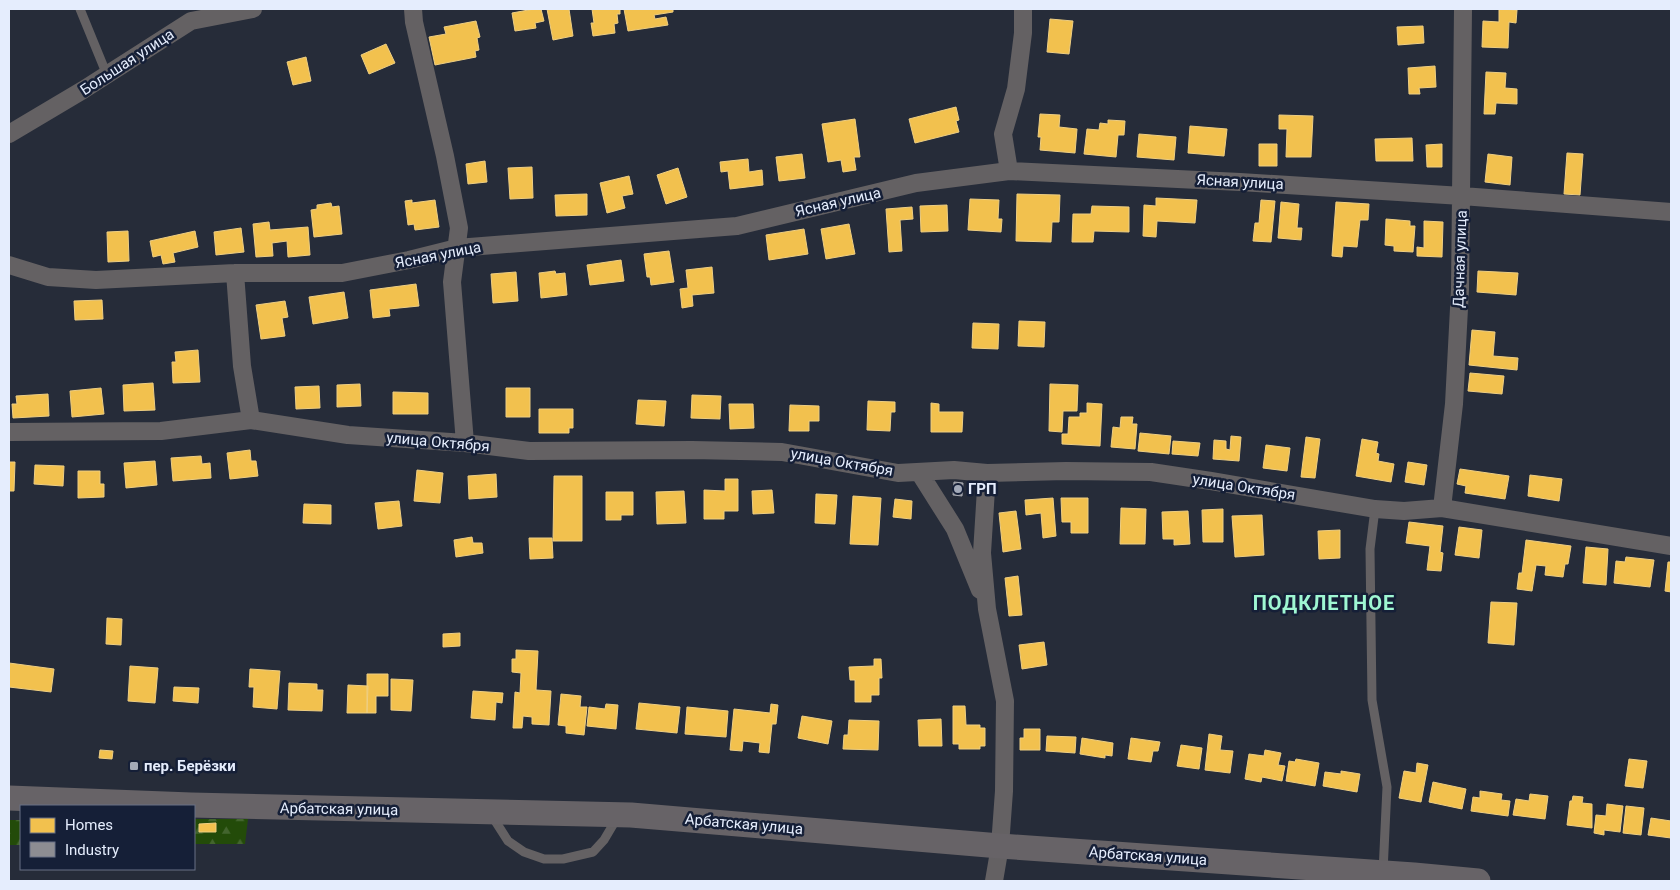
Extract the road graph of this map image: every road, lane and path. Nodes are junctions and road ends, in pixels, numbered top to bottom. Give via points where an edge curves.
1 (80, 9) edge
2 (253, 9) edge
3 (413, 9) edge
4 (1023, 9) edge
5 (1463, 9) edge
6 (107, 75) junction
7 (9, 134) edge
8 (1009, 171) junction
9 (1462, 196) junction
10 (1671, 212) edge
11 (457, 248) junction
12 (9, 265) edge
13 (235, 274) junction
14 (250, 420) junction
15 (9, 432) edge
16 (465, 444) junction
17 (920, 472) junction
18 (987, 473) junction
19 (1442, 508) junction
20 (1375, 509) junction
21 (1671, 546) edge
22 (987, 609) junction
23 (9, 798) edge
24 (191, 805) edge
25 (195, 805) edge
26 (489, 812) junction
27 (618, 815) junction
28 (1000, 846) junction
29 (1382, 872) junction
30 (994, 881) edge
31 (1478, 881) edge

1 - 6 lane
2 - 6 street, Большая улица via 191,21
3 - 11 street via 445,156 458,228
4 - 8 street via 1016,89 1002,134
5 - 9 street, Дачная улица
6 - 7 street, Большая улица
8 - 9 street, Ясная улица
8 - 11 street, Ясная улица via 916,183 737,226
9 - 10 street, Ясная улица
9 - 19 street, Дачная улица via 1454,404
11 - 13 street, Ясная улица via 342,273
11 - 16 street via 452,282
12 - 13 street, Ясная улица via 48,276 96,280
13 - 14 street
14 - 15 street, улица Октября via 161,431
14 - 16 street, улица Октября via 348,435
16 - 17 street, улица Октября via 529,452 782,452 898,473
17 - 18 street, улица Октября via 954,470
17 - 22 street via 955,529
18 - 20 street, улица Октября via 1151,472
18 - 22 street via 982,553
19 - 20 street, улица Октября
19 - 21 street, улица Октября
20 - 29 lane via 1370,549 1372,700 1387,787
22 - 28 street via 1005,701
23 - 24 main road, Арбатская улица
25 - 26 main road, Арбатская улица
26 - 27 main road, Арбатская улица
26 - 27 lane via 508,841 524,852 544,859 563,859 593,852
27 - 28 main road, Арбатская улица
28 - 29 main road, Арбатская улица
28 - 30 street
29 - 31 main road, Арбатская улица

